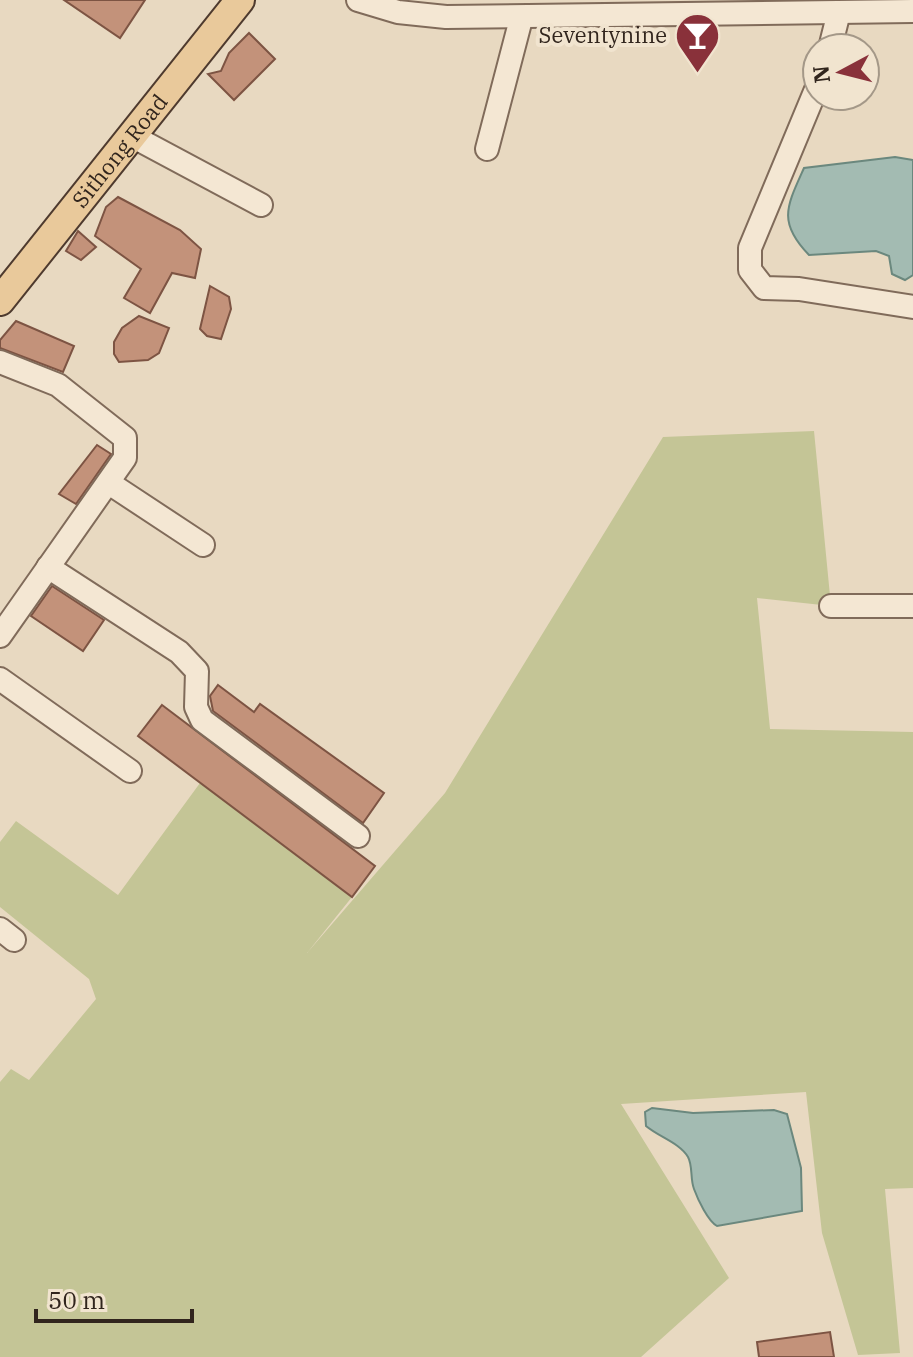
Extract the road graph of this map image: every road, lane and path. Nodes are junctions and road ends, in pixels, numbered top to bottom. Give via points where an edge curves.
1 (240, 0) edge
2 (358, 0) edge
3 (779, 6) edge
4 (562, 8) edge
5 (913, 11) edge
6 (839, 12) junction
7 (521, 19) junction
8 (834, 32) edge
9 (807, 112) edge
10 (132, 136) junction
11 (487, 149) dead end
12 (261, 205) dead end
13 (0, 301) edge
14 (913, 307) edge
15 (0, 362) edge
16 (109, 483) junction
17 (203, 545) dead end
18 (48, 567) junction
19 (831, 606) dead end
20 (913, 606) edge
21 (0, 636) edge
22 (0, 679) edge
23 (130, 771) dead end
24 (358, 836) dead end

1 - 10 main road, Sithong Road
2 - 7 street via 398,12
3 - 4 street
3 - 6 street
4 - 7 street
5 - 6 street
6 - 8 street
7 - 11 street
9 - 14 street via 750,248 750,270 764,288
10 - 12 street
10 - 13 main road, Sithong Road
15 - 16 street via 58,385 125,438 125,458
16 - 17 street
16 - 18 street
18 - 21 street
18 - 24 street via 179,652 197,671 196,707 202,720
19 - 20 street
22 - 23 street

